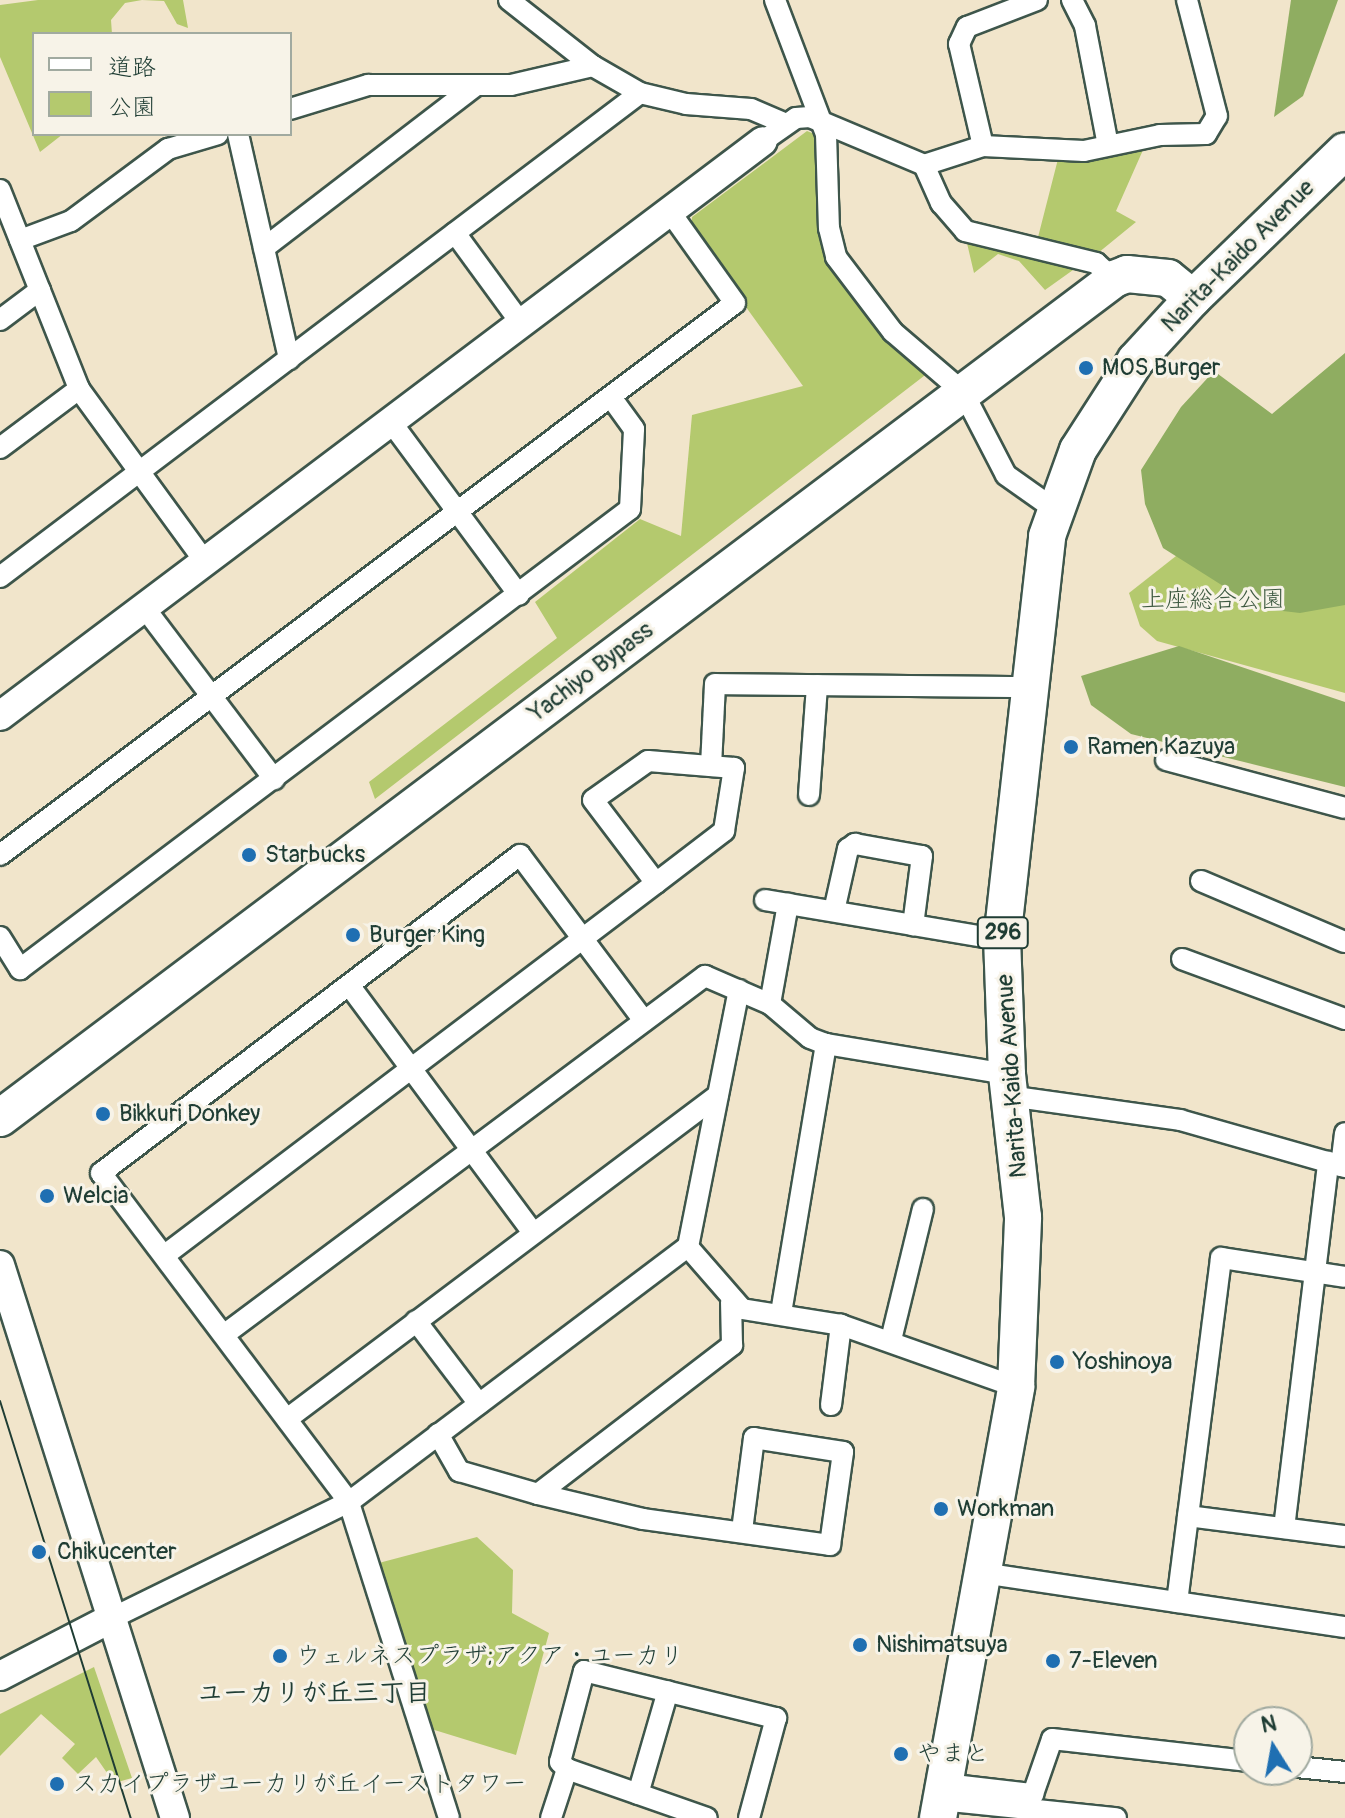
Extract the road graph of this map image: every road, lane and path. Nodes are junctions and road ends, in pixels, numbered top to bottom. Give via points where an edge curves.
1 (509, 0) edge
2 (775, 0) edge
3 (1037, 0) edge
4 (1072, 0) edge
5 (1187, 0) edge
6 (593, 66) junction
7 (475, 86) junction
8 (640, 93) junction
9 (292, 108) edge
10 (823, 123) junction
11 (786, 124) junction
12 (211, 136) edge
13 (238, 136) edge
14 (763, 141) joint
15 (1108, 145) junction
16 (983, 146) junction
17 (1345, 151) edge
18 (924, 165) junction
19 (0, 191) edge
20 (670, 212) junction
21 (455, 233) junction
22 (20, 240) junction
23 (264, 248) junction
24 (1114, 279) junction
25 (40, 290) junction
26 (1193, 298) junction
27 (515, 315) dead end
28 (0, 320) edge
29 (289, 359) junction
30 (79, 389) junction
31 (963, 392) junction
32 (611, 397) junction
33 (391, 422) junction
34 (0, 448) edge
35 (139, 471) junction
36 (1054, 509) junction
37 (457, 512) junction
38 (205, 562) junction
39 (0, 577) edge
40 (519, 595) junction
41 (153, 619) dead end
42 (817, 685) junction
43 (1027, 687) junction
44 (212, 697) junction
45 (0, 716) edge
46 (1166, 760) dead end
47 (711, 766) junction
48 (274, 779) junction
49 (809, 795) dead end
50 (1345, 808) edge
51 (0, 855) edge
52 (1201, 881) dead end
53 (656, 883) junction
54 (765, 900) dead end
55 (788, 904) junction
56 (834, 911) junction
57 (913, 925) junction
58 (0, 937) edge
59 (582, 939) junction
60 (1002, 940) junction
61 (1345, 942) edge
62 (1182, 959) dead end
63 (349, 985) junction
64 (739, 990) junction
65 (770, 1004) junction
66 (1345, 1019) edge
67 (644, 1021) junction
68 (826, 1044) junction
69 (411, 1068) junction
70 (1008, 1085) junction
71 (718, 1095) junction
72 (0, 1118) edge
73 (1345, 1133) edge
74 (472, 1149) junction
75 (1338, 1165) edge
76 (923, 1209) dead end
77 (533, 1233) junction
78 (688, 1247) junction
79 (165, 1255) junction
80 (0, 1265) edge
81 (1314, 1273) junction
82 (1345, 1277) edge
83 (731, 1302) junction
84 (781, 1313) junction
85 (416, 1321) junction
86 (841, 1325) junction
87 (225, 1334) junction
88 (891, 1340) junction
89 (1016, 1387) junction
90 (479, 1404) junction
91 (831, 1405) dead end
92 (287, 1419) junction
93 (438, 1434) junction
94 (538, 1494) junction
95 (349, 1502) junction
96 (1188, 1516) junction
97 (1284, 1528) junction
98 (742, 1531) junction
99 (1345, 1536) edge
100 (983, 1573) junction
101 (1177, 1602) junction
102 (110, 1619) junction
103 (1345, 1627) edge
104 (0, 1676) edge
105 (668, 1691) junction
106 (1233, 1759) edge
107 (567, 1769) junction
108 (1313, 1769) edge
109 (1345, 1772) edge
110 (638, 1794) junction
111 (941, 1801) edge
112 (175, 1818) edge
113 (449, 1818) edge
114 (551, 1818) edge
115 (707, 1818) edge
116 (749, 1818) edge
117 (1116, 1818) edge

1 - 6 street
2 - 10 street
3 - 16 street via 967,27 959,44
4 - 15 street via 1085,26
5 - 15 street via 1217,116 1206,134 1160,135
6 - 7 street via 511,85
6 - 8 street
7 - 9 street via 368,85
7 - 23 street
8 - 11 street via 686,104 751,109
8 - 21 street
10 - 11 street via 802,117
10 - 18 street
10 - 31 street via 829,228 836,257 893,332
11 - 14 street
12 - 22 street via 168,149 71,221
13 - 23 street
14 - 20 street
15 - 16 street via 1084,151
16 - 18 street
17 - 26 highway, Narita-Kaido Avenue / 296
18 - 24 street via 941,203 965,231 1096,263
19 - 22 street
20 - 32 street via 735,303
20 - 33 street
21 - 27 street
21 - 29 street
22 - 25 street
23 - 29 street
24 - 26 highway via 1127,274 1168,278
24 - 31 highway, Yachiyo Bypass
25 - 28 street
25 - 30 street
26 - 36 highway, Narita-Kaido Avenue / 296 via 1104,405
29 - 35 street
30 - 34 street
30 - 35 street
31 - 36 street via 1006,475
31 - 72 highway, Yachiyo Bypass
32 - 37 street
32 - 40 street via 634,429 630,509
33 - 37 street
33 - 38 street
35 - 38 street
35 - 39 street
36 - 43 highway, Narita-Kaido Avenue / 296
37 - 40 street
37 - 44 street
38 - 45 street
40 - 48 street
41 - 44 street
42 - 43 street
42 - 47 street via 715,684
42 - 49 street
43 - 60 highway, Narita-Kaido Avenue / 296
44 - 48 street
44 - 51 street
46 - 50 street
47 - 53 street via 734,768 724,831
47 - 53 street via 648,761 593,800
48 - 58 street via 20,969
52 - 61 street
53 - 59 street
54 - 55 street
55 - 56 street
55 - 65 street
56 - 57 street
56 - 57 street via 848,849 855,844 922,856
57 - 60 street
59 - 63 street via 520,855
59 - 67 street
59 - 69 street
60 - 70 highway, Narita-Kaido Avenue / 296
62 - 66 street
63 - 69 street
63 - 79 street via 101,1173
64 - 65 street
64 - 67 street via 705,976
64 - 71 street
65 - 68 street via 810,1038
67 - 74 street
68 - 70 street
68 - 84 street
69 - 74 street
69 - 79 street
70 - 75 street via 1180,1120
70 - 89 highway, Narita-Kaido Avenue / 296 via 1023,1217
71 - 77 street
71 - 78 street
73 - 75 street
74 - 77 street
74 - 87 street
75 - 81 street
76 - 88 street
77 - 85 street
78 - 83 street
78 - 90 street
79 - 87 street
80 - 102 street
81 - 82 street
81 - 96 street via 1221,1258
81 - 97 street
83 - 84 street via 742,1309
83 - 94 street via 732,1345
84 - 86 street
85 - 90 street
85 - 92 street
86 - 88 street
86 - 91 street
87 - 92 street
88 - 89 street
89 - 100 highway, Narita-Kaido Avenue / 296
90 - 93 street
92 - 95 street
93 - 94 street via 459,1471
93 - 95 street
94 - 98 street via 643,1519
95 - 102 street
95 - 113 street
96 - 97 street
96 - 101 street
97 - 99 street
98 - 98 street via 830,1545 843,1452 754,1438
100 - 101 street
100 - 111 highway, Narita-Kaido Avenue / 296
101 - 103 street
102 - 104 street
102 - 112 street
105 - 107 street via 584,1671 560,1762
105 - 110 street
105 - 116 street via 776,1718
106 - 111 street via 1052,1739 1033,1794
107 - 110 street
107 - 114 street
108 - 109 street
110 - 115 street
111 - 117 street

